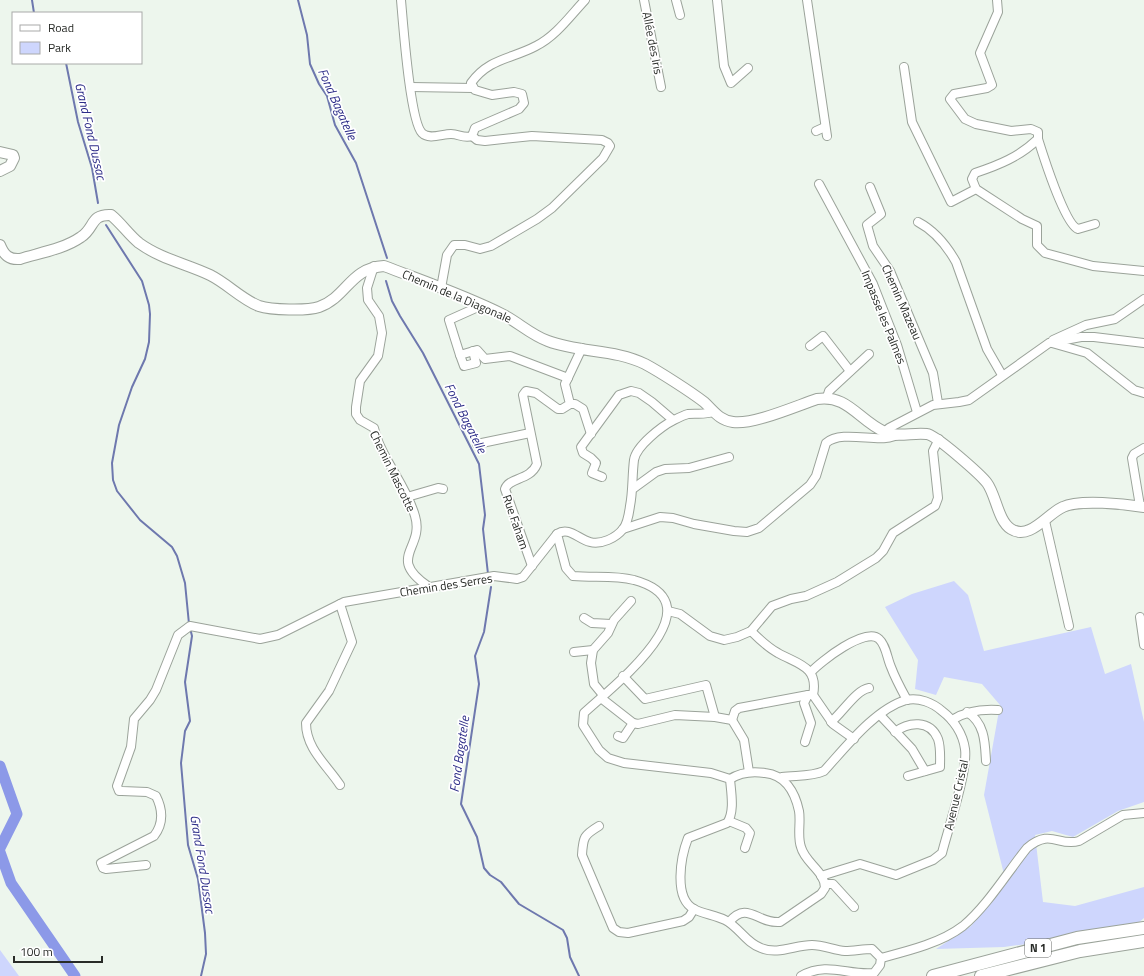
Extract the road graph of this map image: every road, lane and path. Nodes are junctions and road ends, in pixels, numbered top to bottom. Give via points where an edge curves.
1 (401, 0) edge
2 (585, 0) edge
3 (644, 0) edge
4 (676, 0) edge
5 (717, 0) edge
6 (807, 0) edge
7 (997, 0) edge
8 (680, 15) dead end
9 (748, 68) dead end
10 (904, 68) dead end
11 (411, 87) junction
12 (661, 87) dead end
13 (473, 88) junction
14 (816, 131) dead end
15 (472, 136) junction
16 (1038, 140) junction
17 (0, 152) edge
18 (0, 171) edge
19 (820, 184) dead end
20 (870, 187) dead end
21 (976, 189) junction
22 (918, 222) dead end
23 (1095, 224) dead end
24 (0, 245) edge
25 (374, 266) junction
26 (1144, 271) edge
27 (441, 288) junction
28 (1144, 299) edge
29 (480, 304) junction
30 (1049, 343) junction
31 (1144, 343) edge
32 (810, 346) dead end
33 (582, 348) junction
34 (473, 351) junction
35 (869, 354) dead end
36 (460, 355) junction
37 (850, 371) junction
38 (1002, 375) junction
39 (568, 378) junction
40 (1144, 393) edge
41 (827, 397) junction
42 (570, 404) junction
43 (938, 404) junction
44 (712, 412) junction
45 (917, 412) junction
46 (673, 420) junction
47 (884, 432) junction
48 (530, 433) junction
49 (591, 434) junction
50 (903, 434) junction
51 (939, 439) junction
52 (477, 444) dead end
53 (1144, 448) edge
54 (729, 457) dead end
55 (602, 477) dead end
56 (634, 488) junction
57 (443, 489) dead end
58 (407, 497) junction
59 (1142, 507) edge
60 (1044, 521) junction
61 (623, 529) junction
62 (557, 534) junction
63 (532, 566) junction
64 (429, 588) junction
65 (631, 601) dead end
66 (340, 604) junction
67 (668, 611) junction
68 (1140, 617) dead end
69 (584, 618) dead end
70 (611, 624) junction
71 (1070, 626) dead end
72 (751, 631) junction
73 (1144, 645) edge
74 (593, 650) junction
75 (574, 652) dead end
76 (811, 672) junction
77 (623, 676) junction
78 (869, 688) dead end
79 (810, 695) junction
80 (602, 696) junction
81 (907, 700) junction
82 (998, 710) dead end
83 (967, 712) junction
84 (880, 715) junction
85 (715, 717) junction
86 (732, 720) junction
87 (952, 720) junction
88 (832, 722) junction
89 (633, 723) junction
90 (895, 732) junction
91 (618, 736) dead end
92 (854, 739) junction
93 (805, 742) dead end
94 (986, 762) dead end
95 (925, 771) junction
96 (749, 772) junction
97 (908, 776) dead end
98 (782, 777) junction
99 (730, 779) junction
100 (340, 785) dead end
101 (1144, 813) edge
102 (729, 821) junction
103 (599, 826) dead end
104 (745, 848) dead end
105 (146, 865) dead end
106 (823, 880) junction
107 (854, 907) dead end
108 (694, 909) junction
109 (729, 922) junction
110 (1144, 928) edge
111 (1144, 941) edge
112 (881, 958) junction
113 (801, 976) edge
114 (933, 976) edge
115 (981, 976) edge

1 - 11 street
2 - 13 street via 548,39 536,47 498,60 476,77 471,83
3 - 12 street, Allée des Iris
4 - 8 street
5 - 9 street via 724,66 731,83
6 - 14 street via 826,131
7 - 16 street via 998,12 980,53 992,85 954,94 950,99 965,119 976,124 1011,131 1031,129 1038,132
10 - 21 street via 912,122 951,202
11 - 13 street
11 - 15 street via 414,117 422,134 449,134 467,138
13 - 15 street via 492,95 514,92 522,94 524,104 475,128
15 - 27 street via 484,142 532,136 592,139 602,140 610,146 603,158 552,208 537,219 491,246 480,249 454,245 447,255
16 - 21 street via 1002,164 975,173 972,179
16 - 23 street via 1071,224 1078,229
17 - 18 main road via 13,155 14,158 10,166
19 - 45 street, Impasse les Palmes via 873,284 897,345
20 - 43 street, Chemin Mazeau via 882,214 867,225 873,246 890,271 933,373
21 - 26 street via 1037,226 1037,245 1044,253 1093,266
22 - 38 street via 928,227 949,249 987,350
24 - 25 main road via 7,256 20,259 73,242 83,236 97,217 111,215 138,242 150,250 211,276 250,302 272,308 318,307 328,303 355,276
25 - 27 main road, Chemin de la Diagonale via 384,266
25 - 58 street, Chemin Mascotte via 367,288 368,300 378,316 382,333 378,356 360,381 356,414 360,420 374,428 377,442 398,475
27 - 29 main road, Chemin de la Diagonale
28 - 30 street via 1115,320 1086,325 1060,335
29 - 33 main road, Chemin de la Diagonale via 512,319 546,341
29 - 36 street via 449,320
30 - 31 street via 1081,337
30 - 38 street
30 - 40 street via 1087,353 1134,390
32 - 37 street via 823,336
33 - 39 street
33 - 44 main road, Chemin de la Diagonale via 621,355 646,365 703,402
34 - 36 street
34 - 36 street via 476,363 464,366
34 - 39 street via 477,350 485,360 510,356
35 - 37 street
37 - 41 street via 829,390
38 - 43 street via 969,400
39 - 42 street via 565,384
41 - 44 main road, Chemin de la Diagonale via 745,422 720,419
41 - 47 main road via 845,404
42 - 48 street, Rue Faham via 558,409 536,393 526,391 523,403
42 - 49 street via 583,409
43 - 45 street
44 - 46 street via 687,414
45 - 47 street
46 - 49 street via 639,393 631,391 620,395
46 - 56 street via 637,451 634,459
47 - 50 main road
48 - 52 street
48 - 63 street, Rue Faham via 536,458 534,470 505,489
49 - 55 street via 580,451 596,463 592,473
50 - 51 main road via 928,434
50 - 61 street via 886,438 852,436 830,440 826,443 816,476 810,485 772,519 753,530 734,531 660,517
51 - 60 main road via 988,484 1005,523 1011,529 1030,530
51 - 72 street via 933,451 938,498 935,506 893,533 876,558 837,582 806,596 772,606
53 - 59 street via 1132,458
54 - 56 street via 689,468 665,469 656,472
56 - 61 street
57 - 58 street via 438,488
58 - 64 street, Chemin Mascotte via 416,517 415,536 408,567 415,578
59 - 60 main road via 1078,503 1057,509
60 - 71 street
61 - 62 street via 608,540 599,542 590,542 568,531
62 - 63 street, Chemin des Serres
62 - 67 street via 566,568 573,576 634,580 656,590 665,599
63 - 64 street, Chemin des Serres via 523,577 517,579 494,576
64 - 66 street, Chemin des Serres
65 - 70 street
66 - 100 street via 352,642 329,690 306,723 309,741 321,762
66 - 105 street, Chemin des Serres via 278,635 260,639 190,626 178,635 156,690 134,719 131,747 117,786 119,791 147,792 156,796 162,817 160,829 154,836 101,863 106,869
67 - 72 street via 680,614 710,636 724,640
67 - 77 street via 657,642
68 - 73 street
69 - 70 street via 592,623
70 - 74 street via 608,633
72 - 76 street via 768,647 804,665
74 - 75 street
74 - 80 street via 591,663 594,684
76 - 79 street via 815,689
76 - 81 street via 820,662 836,652 871,635 878,638 883,645
77 - 80 street
77 - 85 street via 646,699 706,686
78 - 88 street via 856,695
79 - 86 street via 739,708
79 - 88 street
79 - 93 street via 804,706 811,723
80 - 89 street
80 - 99 street via 584,714 583,725 599,750 608,758 624,763 711,773
81 - 84 street
81 - 87 street, Avenue Cristal via 931,702
82 - 83 street
83 - 87 street
83 - 94 street via 981,726
84 - 90 street
84 - 92 street
85 - 86 street
85 - 89 street via 669,715 643,723
86 - 96 street via 744,740
87 - 106 street, Avenue Cristal via 966,750 942,853 933,860 896,875 860,864
88 - 92 street
89 - 91 street via 623,738
90 - 95 street via 912,749
90 - 95 street via 906,725 918,723 933,731 940,746 940,767
92 - 98 street via 824,771 816,775
95 - 97 street
96 - 98 street via 769,773
96 - 99 street
98 - 106 street via 790,788 799,811 800,846 804,856
99 - 102 street via 732,799
101 - 112 street via 1123,815 1073,842 1054,838 1036,840 963,925 951,934 928,944
102 - 104 street via 746,828 750,834
102 - 108 street via 722,827 688,838 685,845 681,895
103 - 108 street via 586,834 582,855 613,928 628,933 684,921
106 - 107 street via 833,884
106 - 109 street via 825,888 821,894 780,922 773,923 744,912 736,913
108 - 109 street
109 - 112 street via 751,943 761,948 782,950 811,945 844,951 872,949
110 - 114 highway, N 1 via 1077,938
111 - 115 highway, N 1 via 1080,951
112 - 113 street via 880,965 874,973 821,969

